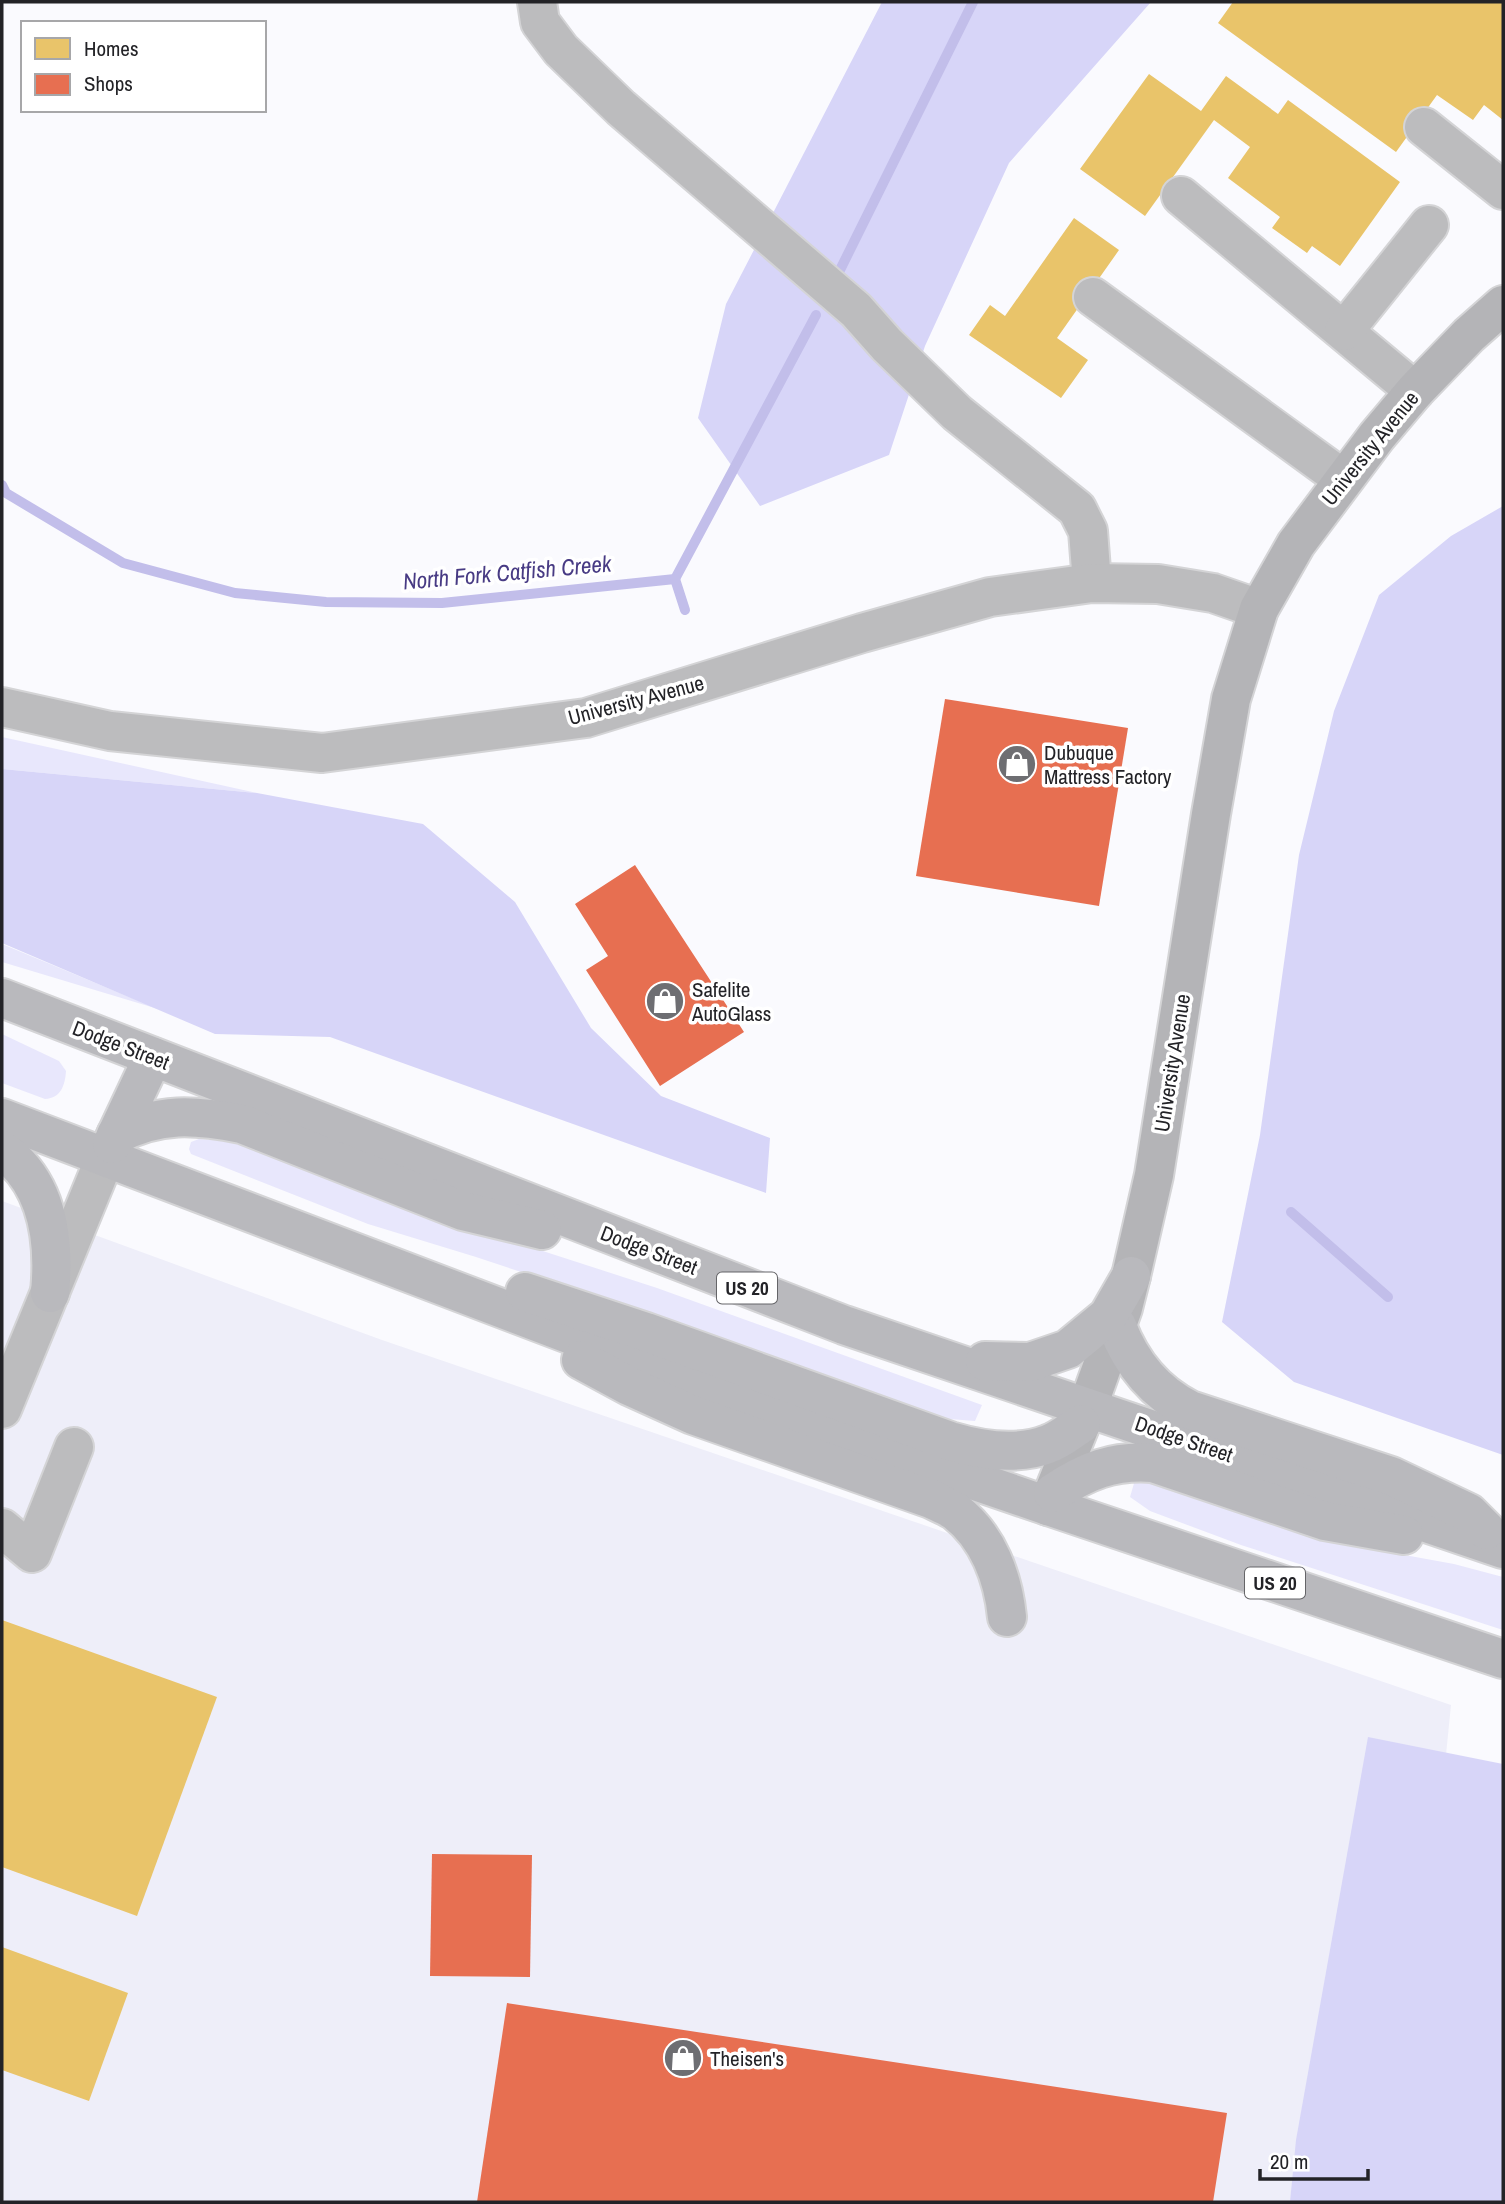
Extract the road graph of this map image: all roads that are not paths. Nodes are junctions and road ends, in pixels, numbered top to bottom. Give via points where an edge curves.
1 (537, 2) edge
2 (1424, 127) dead end
3 (1503, 190) edge
4 (1181, 195) dead end
5 (1429, 225) dead end
6 (1093, 297) dead end
7 (1503, 305) edge
8 (1344, 331) junction
9 (1415, 391) junction
10 (1343, 479) junction
11 (1092, 583) junction
12 (1259, 609) junction
13 (2, 707) edge
14 (2, 998) edge
15 (153, 1057) junction
16 (2, 1118) edge
17 (111, 1147) junction
18 (2, 1150) edge
19 (684, 1264) junction
20 (1131, 1276) junction
21 (423, 1278) junction
22 (50, 1293) junction
23 (477, 1299) junction
24 (1117, 1326) junction
25 (931, 1353) junction
26 (2, 1409) edge
27 (1085, 1415) junction
28 (75, 1447) dead end
29 (1050, 1500) junction
30 (2, 1528) edge
31 (1503, 1548) edge
32 (17, 1559) edge
33 (1007, 1617) dead end
34 (1503, 1659) edge

1 - 11 street via 540,22 561,50 621,108 856,310 957,413 1077,509 1088,531
2 - 3 street
4 - 8 street
5 - 8 street
6 - 10 street
7 - 9 main road, University Avenue
8 - 9 street
9 - 10 main road, University Avenue
10 - 12 main road, University Avenue via 1296,544
11 - 12 street, University Avenue via 1158,584 1213,593
11 - 13 street, University Avenue via 990,597 586,718 322,753 110,731
12 - 20 main road, University Avenue via 1231,699 1154,1175
14 - 15 highway, Dodge Street / US 20
15 - 17 highway
15 - 19 highway, Dodge Street / US 20
16 - 17 highway, US 20
17 - 19 highway via 144,1122 164,1118 205,1117 242,1124 463,1211
17 - 21 highway, US 20
17 - 22 street
18 - 22 highway via 31,1183 50,1227
19 - 25 highway, Dodge Street / US 20
20 - 24 main road, University Avenue
20 - 25 highway via 1108,1316 1068,1349 1048,1357 995,1363
21 - 23 highway, US 20
21 - 27 highway via 528,1293 978,1449 1012,1451 1047,1445
22 - 26 street
23 - 29 highway, US 20 via 771,1410
23 - 33 highway via 629,1386 693,1415 954,1511 986,1546 997,1569
24 - 27 main road, University Avenue
24 - 31 highway via 1140,1370 1176,1403 1391,1476 1469,1513
25 - 27 highway, Dodge Street / US 20
27 - 29 main road, University Avenue
27 - 31 highway, Dodge Street / US 20
28 - 32 street
29 - 31 highway via 1103,1467 1133,1461 1153,1463 1325,1521
29 - 34 highway, US 20
30 - 32 street

